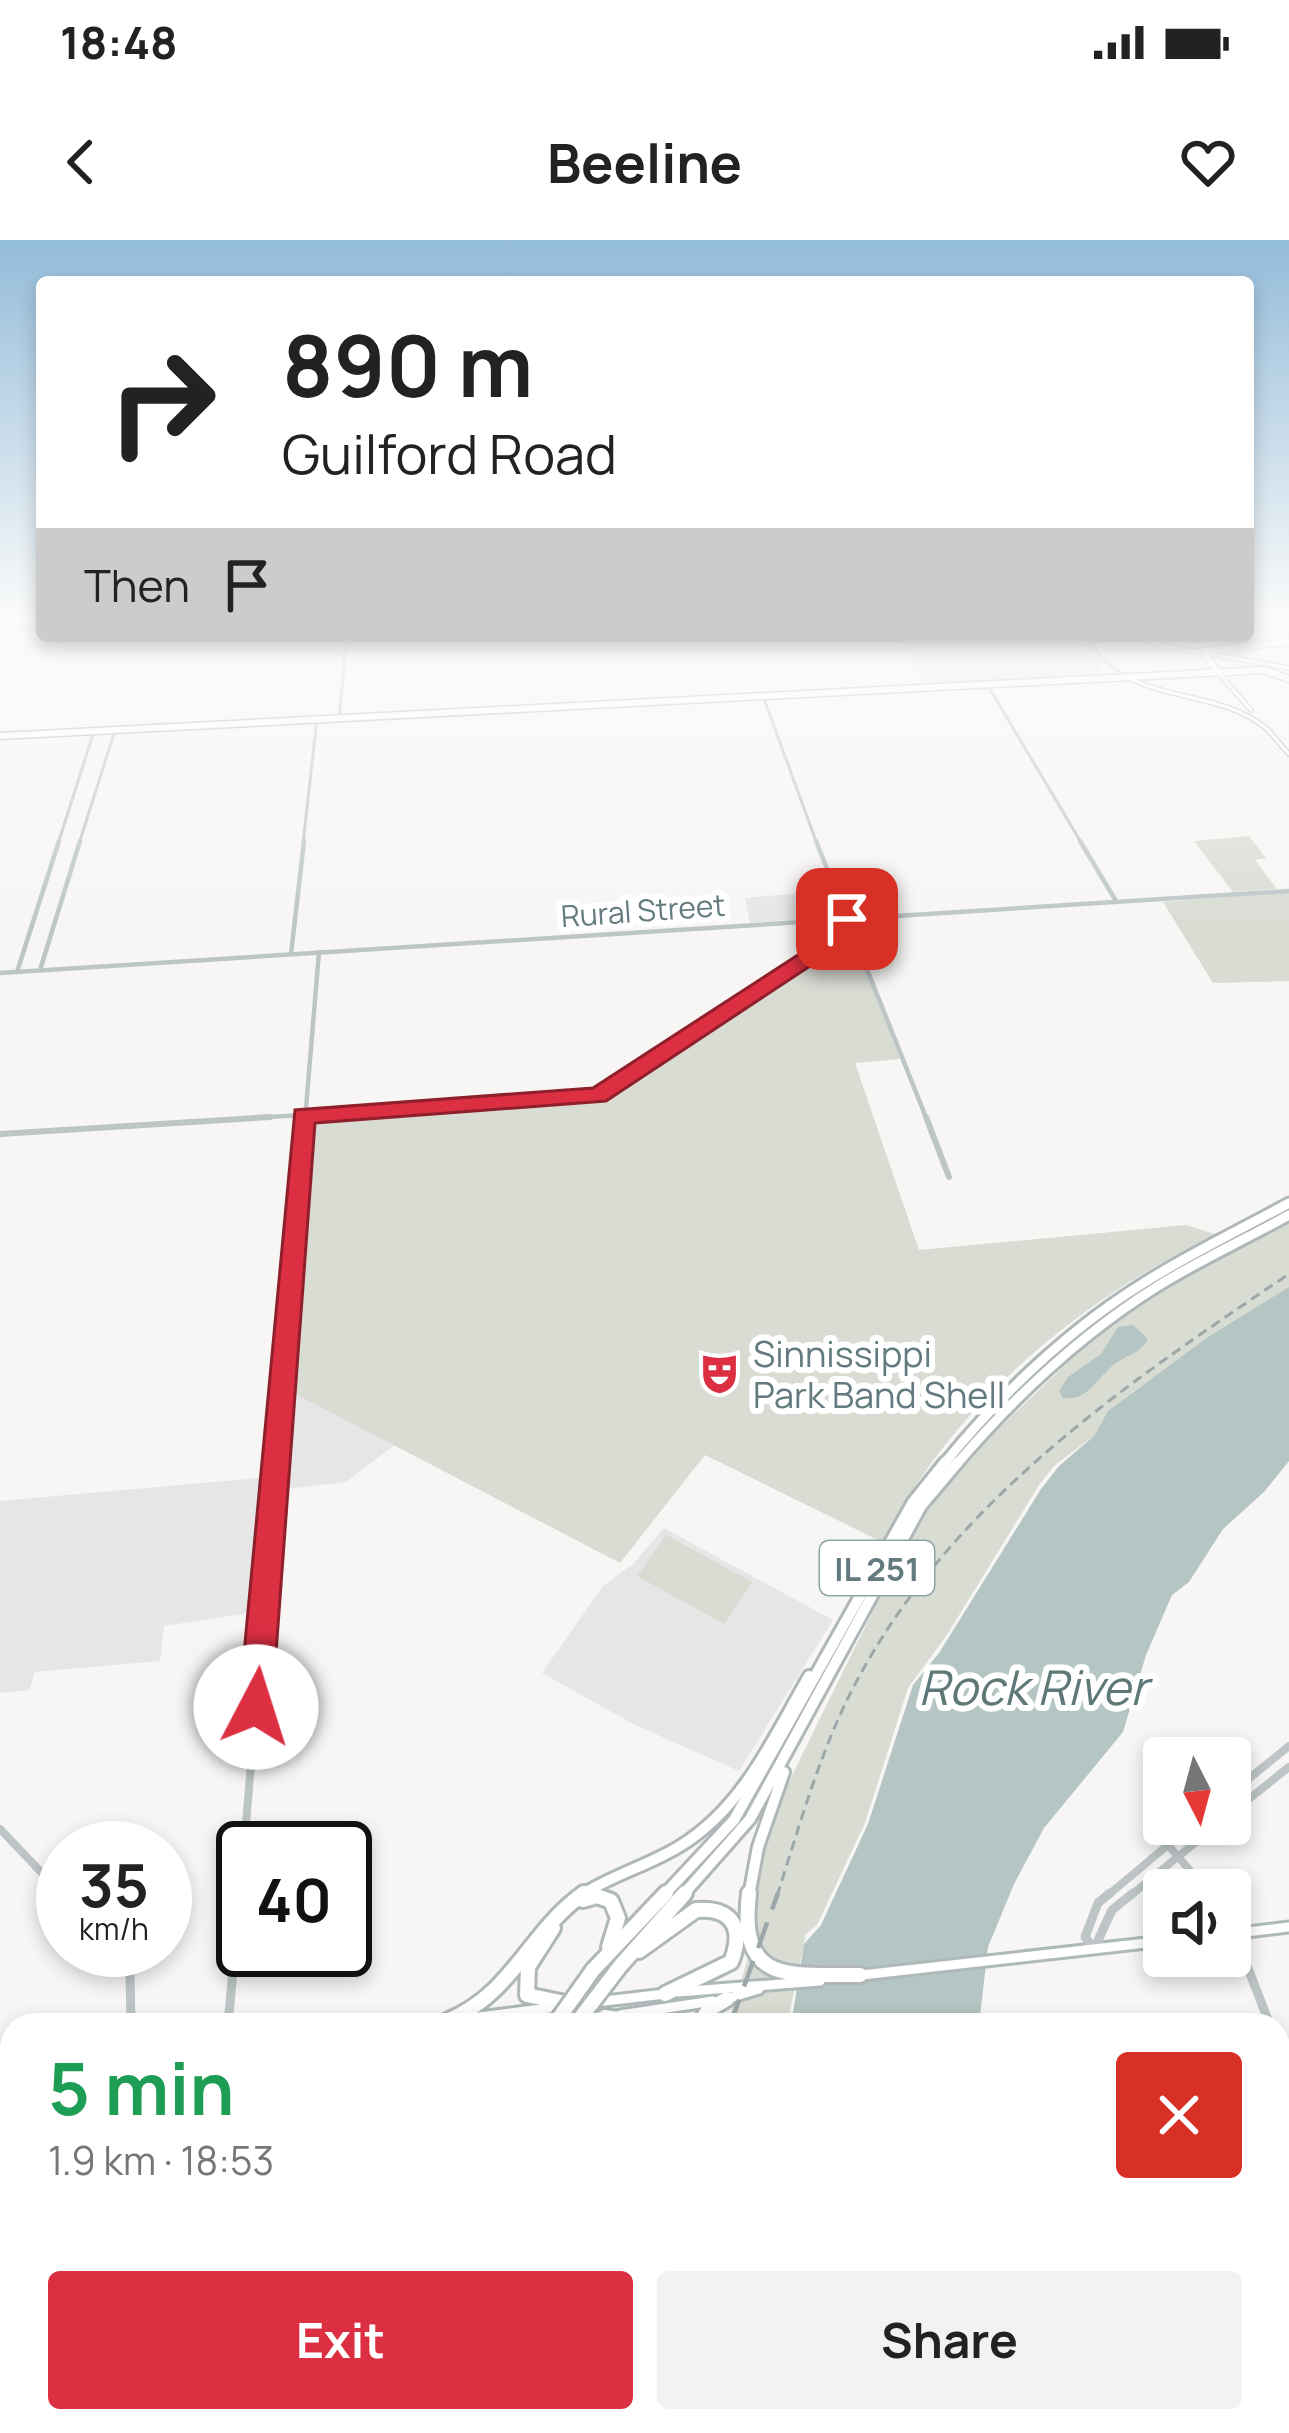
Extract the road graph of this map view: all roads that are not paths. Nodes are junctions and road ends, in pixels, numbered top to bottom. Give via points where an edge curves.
1 (219, 724) edge
2 (316, 724) edge
3 (774, 724) edge
4 (1011, 724) edge
5 (1262, 724) edge
6 (1263, 724) edge
7 (1267, 729) junction
8 (115, 730) junction
9 (94, 731) junction
10 (0, 736) edge
11 (1289, 754) edge
12 (1289, 891) edge
13 (1116, 902) junction
14 (847, 919) junction
15 (319, 952) junction
16 (291, 954) junction
17 (40, 970) junction
18 (17, 972) junction
19 (0, 973) edge
20 (304, 1116) junction
21 (0, 1134) edge
22 (950, 1177) dead end
23 (1289, 1203) edge
24 (1289, 1215) edge
25 (859, 1601) junction
26 (801, 1730) junction
27 (1289, 1747) edge
28 (1289, 1767) edge
29 (1251, 1777) edge
30 (1251, 1797) edge
31 (246, 1821) edge
32 (0, 1829) edge
33 (1166, 1845) edge
34 (1168, 1845) edge
35 (1193, 1845) edge
36 (1178, 1857) junction
37 (36, 1867) edge
38 (1189, 1869) edge
39 (1289, 1927) edge
40 (1251, 1932) edge
41 (1143, 1942) edge
42 (1094, 1948) junction
43 (597, 1965) junction
44 (621, 1966) junction
45 (860, 1976) junction
46 (130, 1977) edge
47 (232, 1977) edge
48 (1250, 1977) edge
49 (763, 1988) junction
50 (664, 1994) junction
51 (727, 1999) junction
52 (575, 2005) junction
53 (130, 2013) edge
54 (229, 2013) edge
55 (473, 2013) edge
56 (511, 2013) edge
57 (563, 2013) edge
58 (584, 2013) edge
59 (632, 2013) edge
60 (706, 2013) edge
61 (1265, 2013) edge

1 - 8 main road
2 - 16 street
3 - 14 street
4 - 13 street
5 - 7 main road
6 - 7 main road
7 - 11 main road
8 - 9 main road
8 - 17 street
9 - 10 main road
9 - 18 street
12 - 13 street, Rural Street
13 - 14 street, Rural Street
14 - 15 street, Rural Street
14 - 20 street via 812,956 598,1096
14 - 22 street
15 - 16 street, Rural Street
15 - 20 street
16 - 17 street, Rural Street
17 - 18 street, Rural Street
18 - 19 street, Rural Street
20 - 21 street
20 - 31 street
23 - 25 main road, IL 251 via 1143,1282 1042,1361 913,1502
24 - 26 main road, IL 251 via 1109,1318 982,1436 921,1506
25 - 43 main road, IL 251 via 734,1820
25 - 55 main road via 727,1809 676,1849 572,1901 498,1996
26 - 44 main road, IL 251 via 734,1841
26 - 45 main road via 751,1864 756,1954 777,1972
27 - 29 street
28 - 30 street
32 - 37 street
33 - 42 street via 1098,1903 1085,1937
34 - 36 street
35 - 36 street
36 - 38 street
36 - 42 street via 1112,1910
39 - 40 main road
41 - 42 main road
42 - 45 main road
43 - 52 main road via 618,1918 611,1901 584,1898 551,1930 523,1980 538,2001
43 - 57 main road, IL 251, bridge
44 - 50 main road via 684,1914 722,1912 738,1933 731,1962
44 - 58 main road, IL 251, bridge
45 - 49 main road
46 - 53 street
47 - 54 street
48 - 61 street
49 - 50 main road
49 - 51 main road
50 - 52 main road
51 - 59 main road
51 - 60 main road
52 - 56 main road

